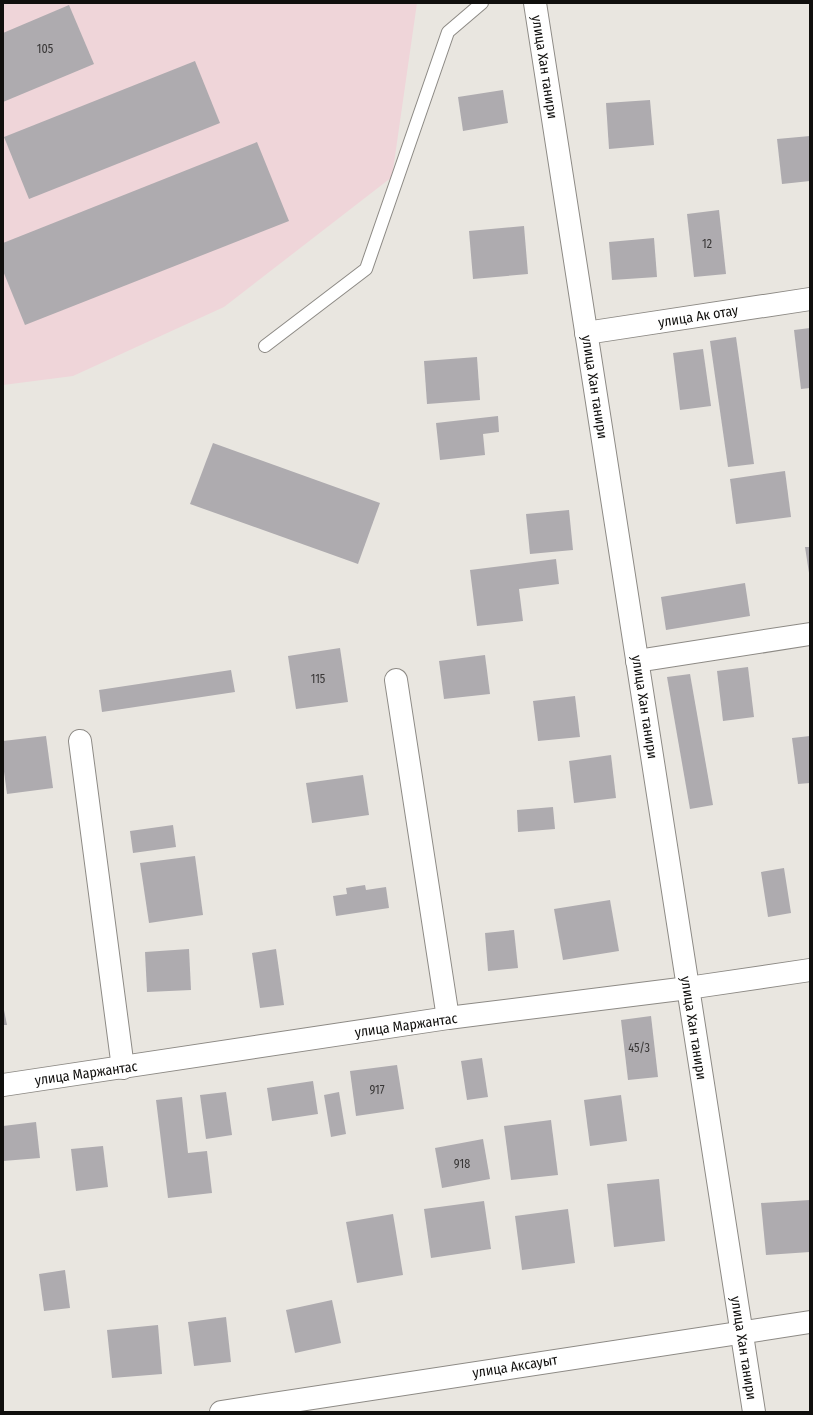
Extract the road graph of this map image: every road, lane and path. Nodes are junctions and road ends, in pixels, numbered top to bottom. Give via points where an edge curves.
1 (482, 3) edge
2 (535, 3) edge
3 (810, 299) edge
4 (586, 333) junction
5 (265, 346) dead end
6 (810, 634) edge
7 (637, 661) junction
8 (396, 680) dead end
9 (80, 741) dead end
10 (810, 970) edge
11 (688, 988) junction
12 (448, 1018) junction
13 (122, 1068) junction
14 (3, 1085) edge
15 (810, 1322) edge
16 (741, 1331) junction
17 (221, 1412) edge
18 (754, 1412) edge

1 - 5 lane via 448,32 366,269
2 - 4 street, улица Хан танири
3 - 4 street, улица Ак отау
4 - 7 street, улица Хан танири
6 - 7 street
7 - 11 street, улица Хан танири
8 - 12 street
9 - 13 street
10 - 11 street, улица Маржантас
11 - 12 street, улица Маржантас
11 - 16 street, улица Хан танири
12 - 13 street, улица Маржантас
13 - 14 street, улица Маржантас
15 - 16 street, улица Аксауыт
16 - 17 street, улица Аксауыт
16 - 18 street, улица Хан танири

